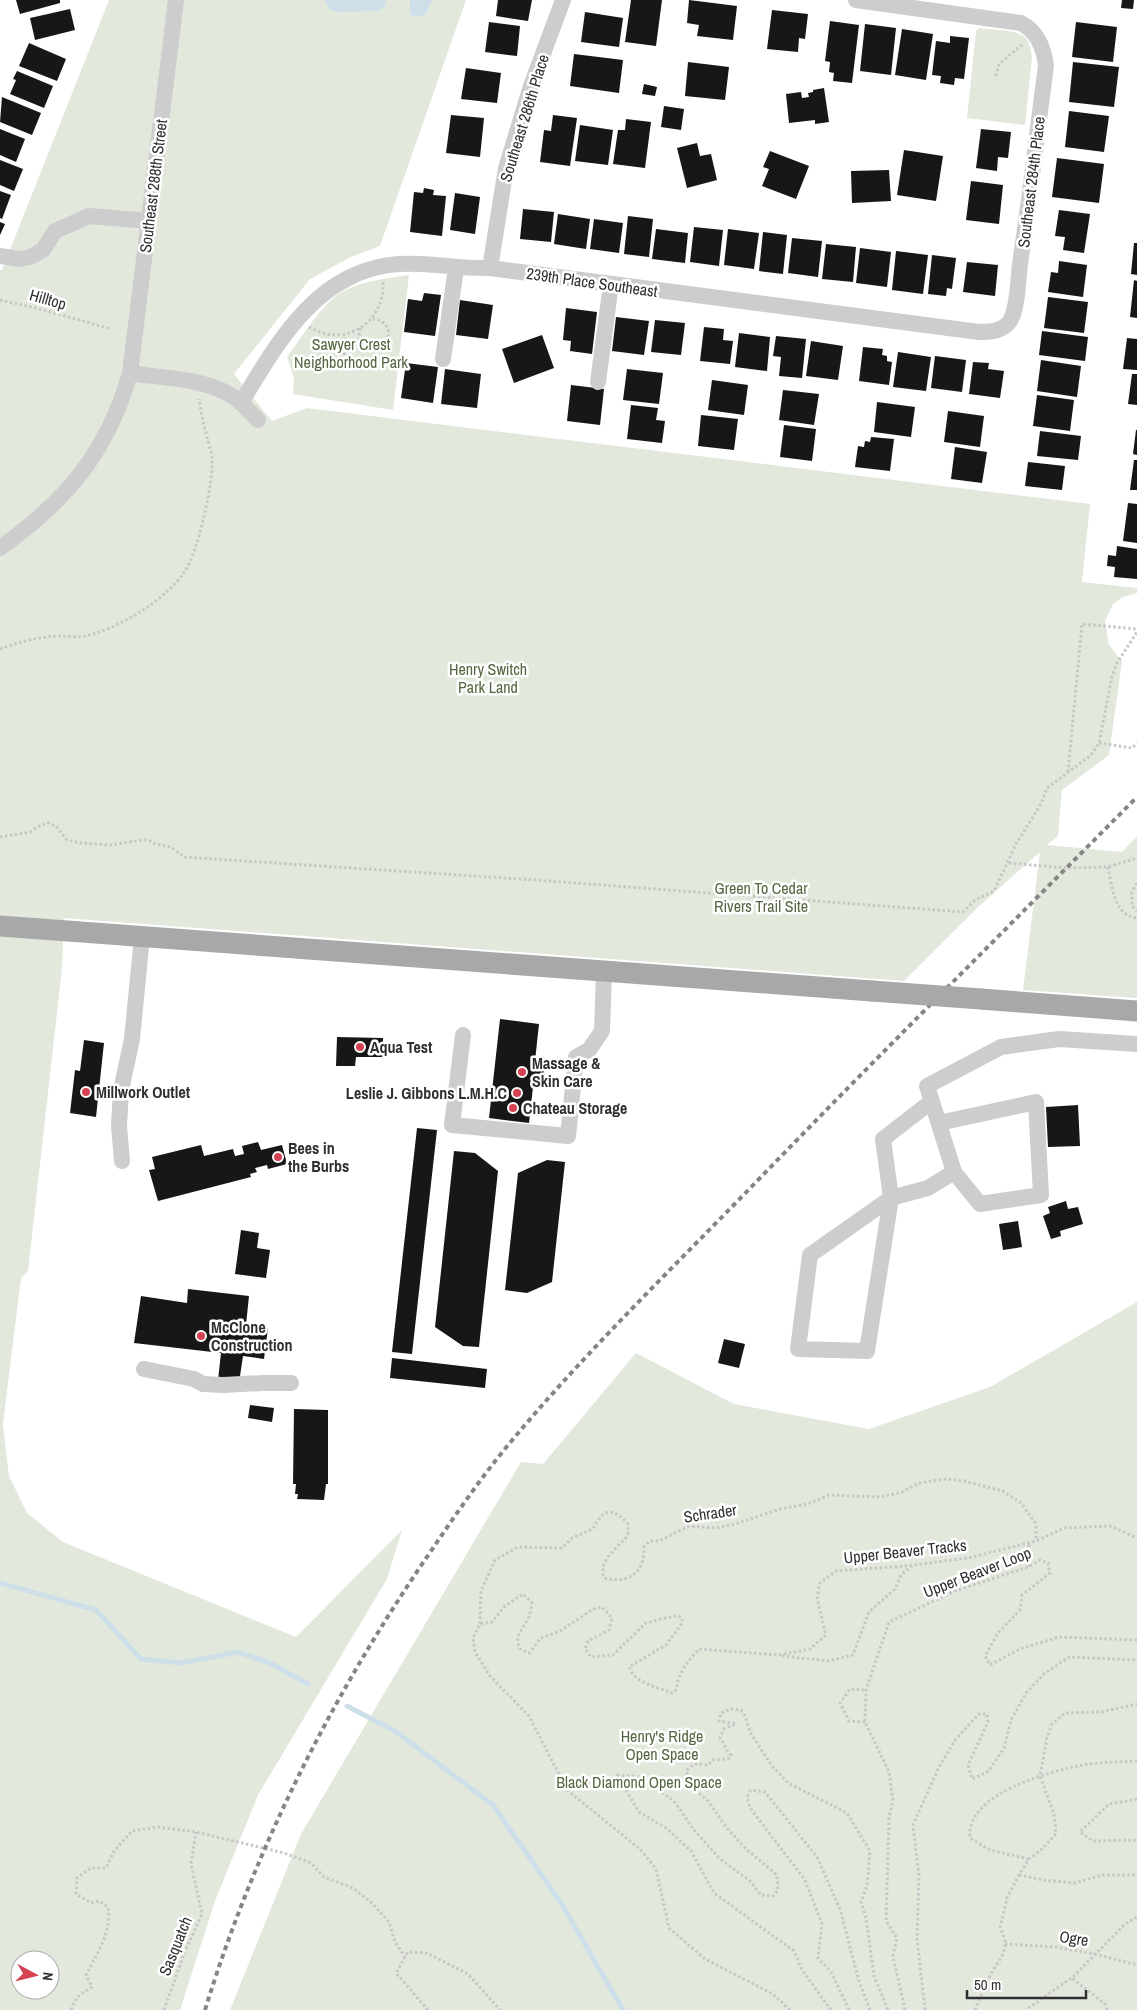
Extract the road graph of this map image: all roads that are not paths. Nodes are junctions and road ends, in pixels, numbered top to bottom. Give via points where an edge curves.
1 (176, 0) edge
2 (563, 0) edge
3 (856, 0) edge
4 (148, 221) junction
5 (0, 256) edge
6 (456, 268) junction
7 (490, 268) junction
8 (611, 284) junction
9 (1003, 328) joint
10 (443, 359) dead end
11 (130, 373) junction
12 (598, 382) dead end
13 (241, 403) junction
14 (258, 420) dead end
15 (0, 548) edge
16 (0, 926) edge
17 (142, 937) junction
18 (604, 971) junction
19 (1137, 1011) edge
20 (463, 1035) dead end
21 (1137, 1044) edge
22 (932, 1101) junction
23 (939, 1123) junction
24 (122, 1161) dead end
25 (954, 1172) junction
26 (891, 1198) junction
27 (144, 1369) dead end
28 (291, 1384) dead end

1 - 4 street, Southeast 288th Street
2 - 7 street, Southeast 286th Place via 531,86 506,168
3 - 9 street, Southeast 284th Place via 1021,23 1041,43 1046,66 1014,309
4 - 5 street via 89,216 55,231 43,250 30,257
4 - 11 street, Southeast 288th Street
6 - 7 street, 239th Place Southeast
6 - 10 street
6 - 13 street, 239th Place Southeast via 420,263 382,266 354,273 342,280 313,301 297,320
7 - 8 street, 239th Place Southeast
8 - 9 street, 239th Place Southeast via 979,332
8 - 12 street
11 - 13 street via 197,383 229,394
11 - 15 street, Southeast 288th Street via 103,442 81,474 45,513
13 - 14 street
16 - 17 main road
17 - 18 main road
17 - 24 street via 132,1040 121,1090 119,1126
18 - 19 main road, bridge
18 - 20 street via 602,1031 589,1050 576,1058 568,1136 452,1125
21 - 22 street via 1059,1039 1001,1048 927,1086
22 - 23 street
22 - 26 street via 883,1139
23 - 25 street
23 - 25 street via 1036,1102 1041,1195 980,1204
25 - 26 street via 928,1188
26 - 26 street via 866,1351 798,1349 810,1255
27 - 28 street via 194,1379 202,1384

